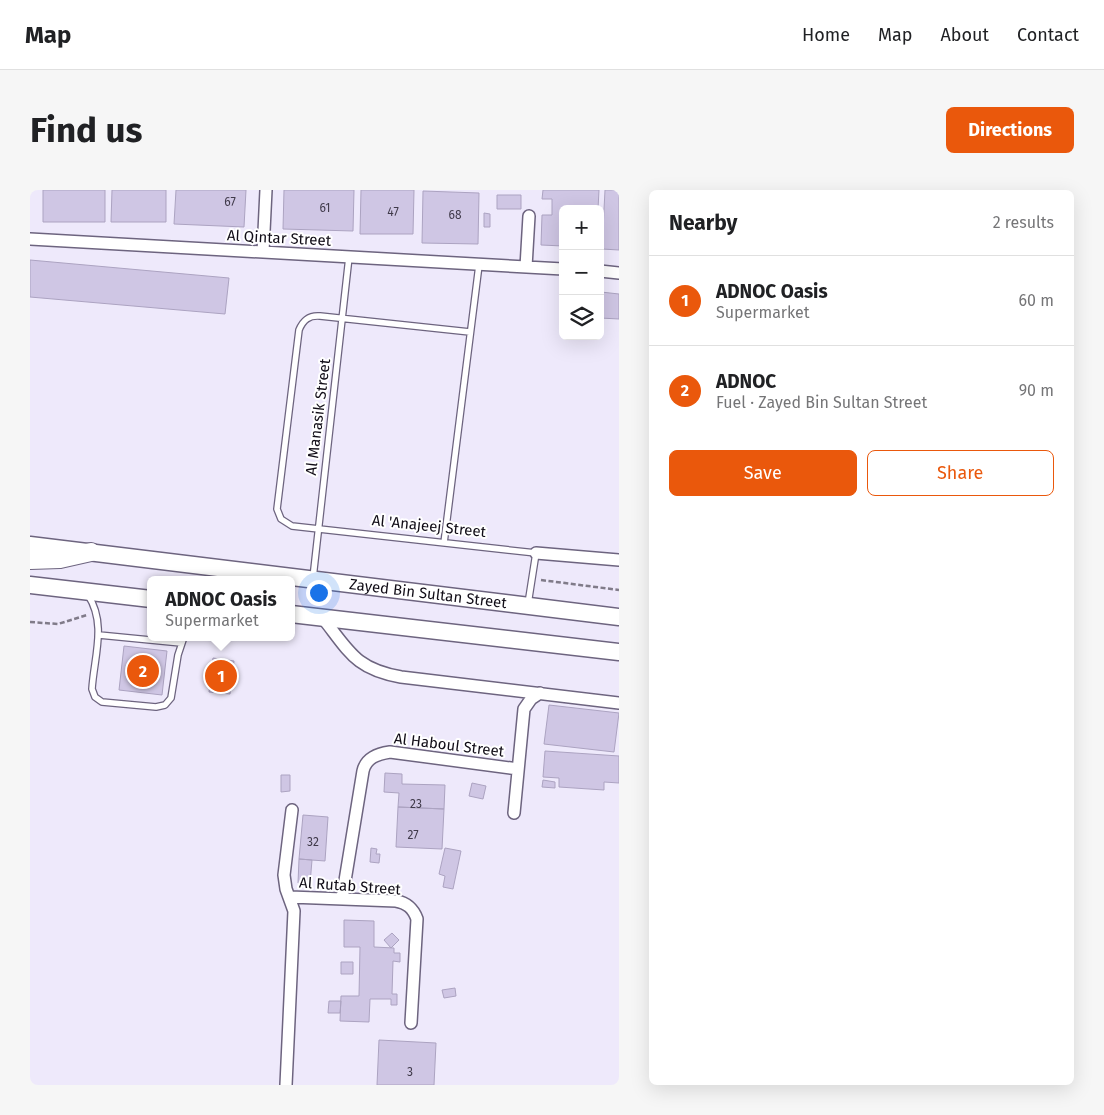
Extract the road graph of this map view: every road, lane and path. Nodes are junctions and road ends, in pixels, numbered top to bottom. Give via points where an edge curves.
1 (266, 190) edge
2 (529, 216) dead end
3 (30, 239) edge
4 (263, 252) junction
5 (349, 257) junction
6 (479, 264) junction
7 (526, 267) junction
8 (559, 269) edge
9 (604, 272) edge
10 (619, 272) edge
11 (342, 318) junction
12 (470, 332) junction
13 (318, 529) junction
14 (444, 543) junction
15 (30, 545) edge
16 (91, 552) junction
17 (536, 553) junction
18 (30, 560) edge
19 (619, 560) edge
20 (287, 576) edge
21 (295, 577) edge
22 (312, 579) junction
23 (532, 579) junction
24 (30, 586) edge
25 (619, 590) edge
26 (85, 591) junction
27 (147, 599) edge
28 (528, 606) junction
29 (96, 612) junction
30 (295, 615) edge
31 (619, 617) edge
32 (322, 618) junction
33 (30, 622) edge
34 (99, 635) junction
35 (147, 638) edge
36 (183, 641) edge
37 (619, 652) edge
38 (510, 690) junction
39 (540, 693) junction
40 (619, 703) edge
41 (524, 709) junction
42 (518, 769) junction
43 (292, 810) dead end
44 (514, 813) dead end
45 (290, 897) junction
46 (342, 899) junction
47 (411, 1023) dead end
48 (286, 1085) edge

1 - 4 street
2 - 7 street
3 - 4 street, Al Qintar Street
4 - 5 street, Al Qintar Street
5 - 6 street, Al Qintar Street
5 - 11 lane, Al Manasik Street
6 - 7 street, Al Qintar Street
6 - 12 lane
7 - 8 street, Al Qintar Street
9 - 10 street
11 - 12 lane
11 - 13 lane, Al Manasik Street
11 - 13 lane, Al 'Anajeej Street via 315,315 301,326 277,504 278,514 286,523
12 - 14 lane
13 - 14 lane, Al 'Anajeej Street
13 - 22 lane, Al Manasik Street
14 - 17 lane, Al 'Anajeej Street
15 - 16 main road, Zayed Bin Sultan Street
16 - 18 main road
16 - 20 main road, Zayed Bin Sultan Street
17 - 19 street, Al 'Anajeej Street
17 - 23 lane
21 - 22 main road, Zayed Bin Sultan Street
22 - 28 main road, Zayed Bin Sultan Street
23 - 25 path
23 - 28 lane
24 - 26 main road
26 - 27 main road
26 - 29 lane
28 - 31 main road, Zayed Bin Sultan Street
29 - 33 path via 58,624
29 - 34 lane
30 - 32 main road
32 - 37 main road
32 - 38 street via 361,664 378,673
34 - 35 lane
34 - 36 lane via 92,690 95,697 102,702 156,707 165,705 171,698
38 - 39 street
38 - 41 street
39 - 40 street
39 - 41 street
41 - 42 street, Al Haboul Street
42 - 44 street, Al Haboul Street
42 - 46 street, Al Haboul Street via 390,752 374,756 363,771
43 - 45 street, Al Rutab Street via 284,875
45 - 46 street, Al Rutab Street
45 - 48 street, Al Rutab Street via 294,911
46 - 47 street, Al Rutab Street via 402,902 415,913

